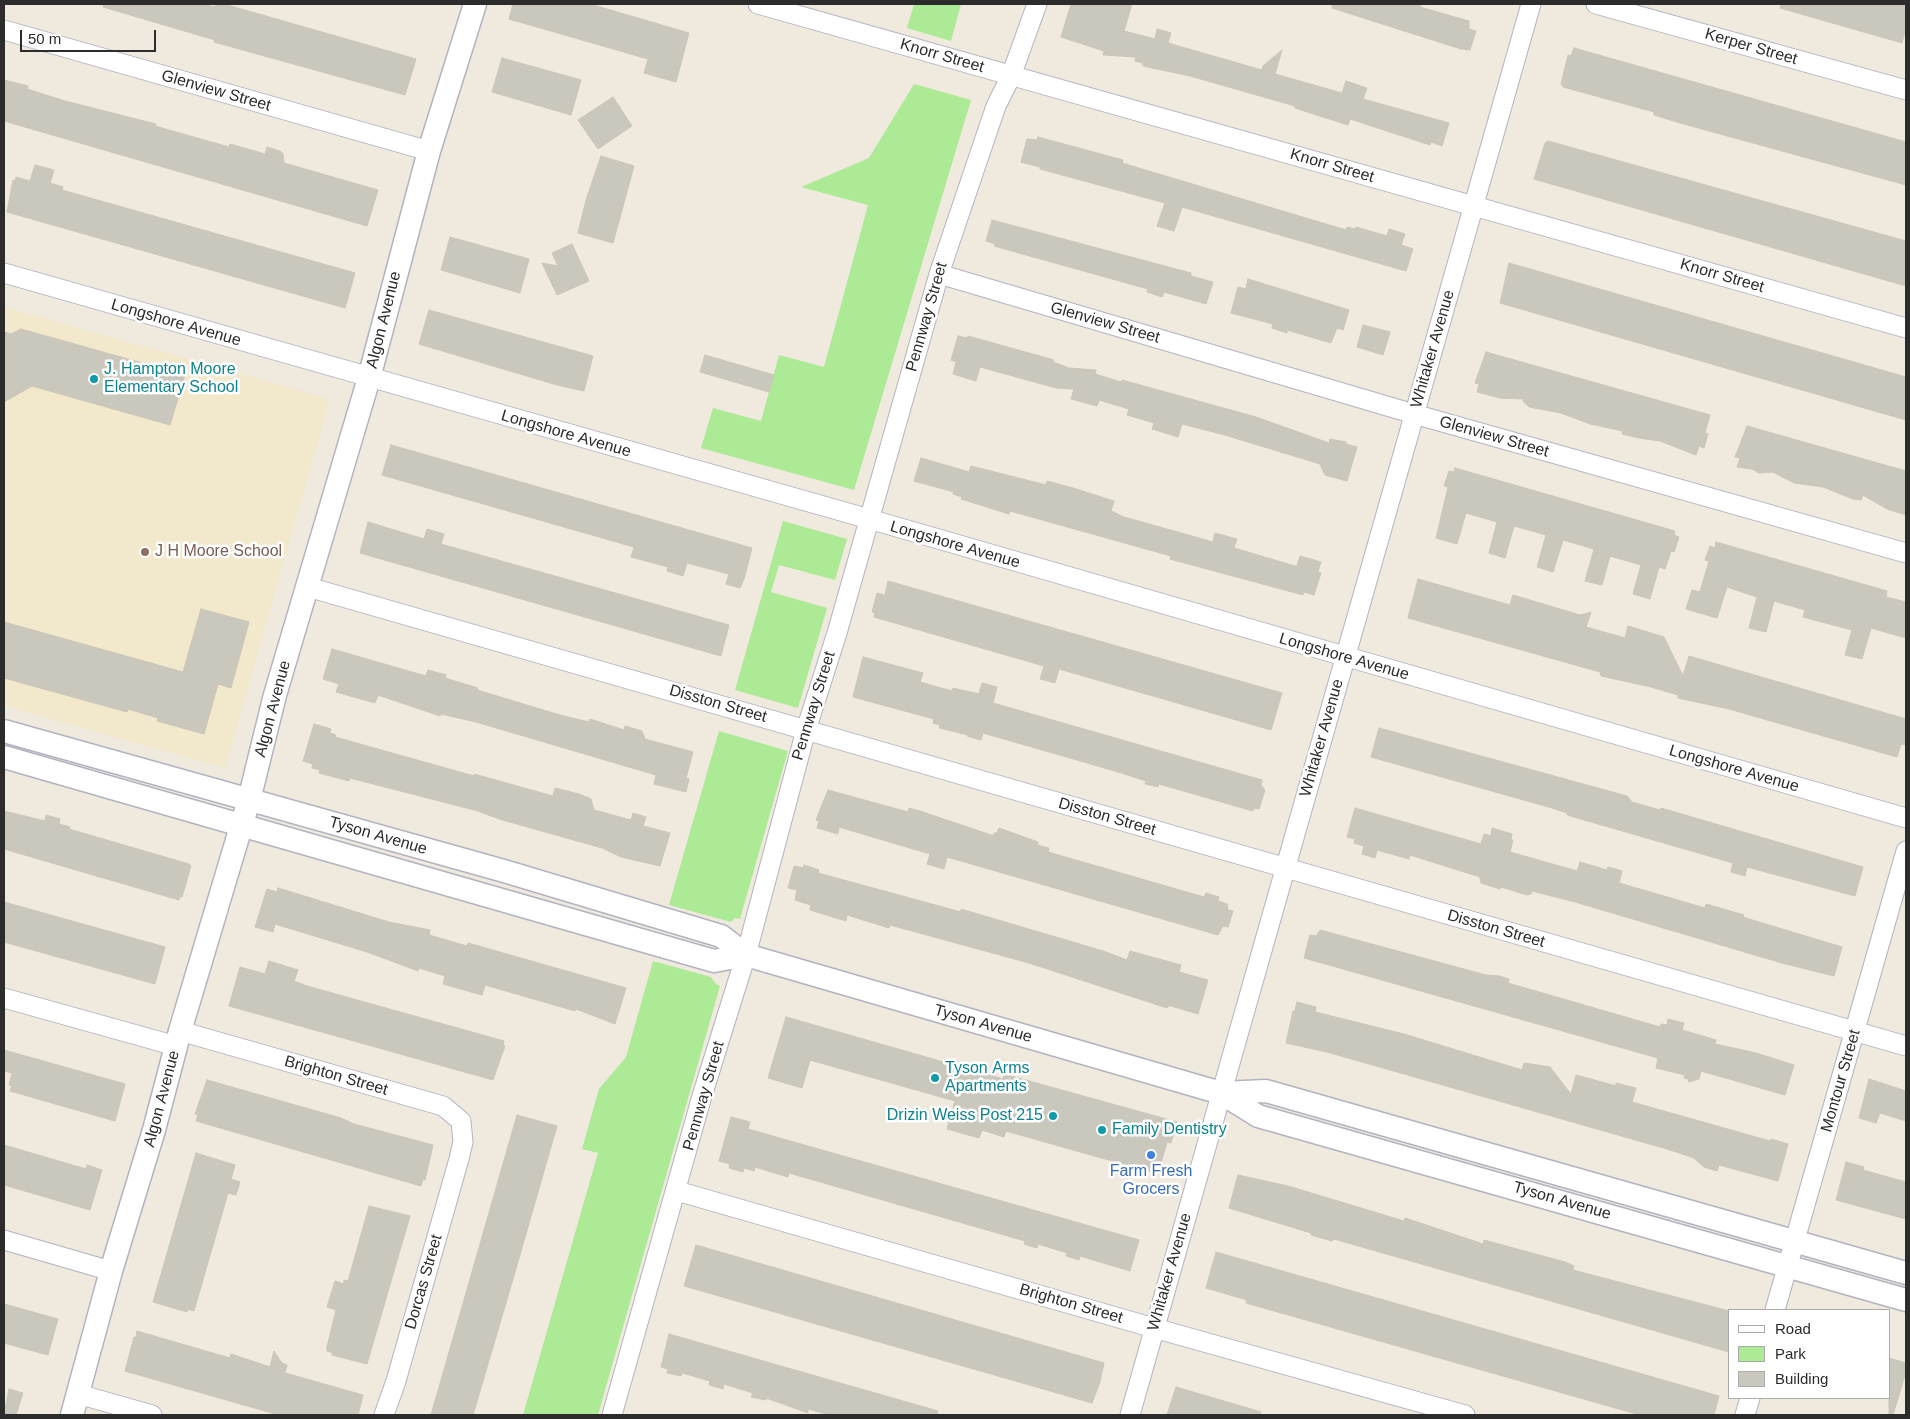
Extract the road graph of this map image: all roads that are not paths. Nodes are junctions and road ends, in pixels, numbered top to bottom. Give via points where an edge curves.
1 (475, 4) edge
2 (758, 4) edge
3 (1037, 4) edge
4 (1531, 4) edge
5 (1596, 4) edge
6 (4, 30) edge
7 (1011, 76) junction
8 (1906, 90) edge
9 (429, 151) junction
10 (1474, 206) junction
11 (4, 273) edge
12 (939, 274) junction
13 (1906, 328) edge
14 (369, 378) junction
15 (1414, 414) junction
16 (870, 519) junction
17 (1906, 553) edge
18 (308, 587) junction
19 (1345, 658) junction
20 (4, 730) edge
21 (806, 730) junction
22 (4, 758) edge
23 (249, 800) junction
24 (1906, 818) edge
25 (242, 826) junction
26 (1906, 851) edge
27 (1285, 868) junction
28 (504, 872) junction
29 (496, 898) junction
30 (746, 956) junction
31 (4, 998) edge
32 (1855, 1032) junction
33 (178, 1038) junction
34 (1906, 1046) edge
35 (1221, 1093) junction
36 (462, 1148) joint
37 (1513, 1161) junction
38 (1507, 1186) junction
39 (677, 1190) junction
40 (4, 1240) edge
41 (1795, 1241) junction
42 (1788, 1265) junction
43 (111, 1271) junction
44 (1906, 1273) edge
45 (1906, 1300) edge
46 (1775, 1309) edge
47 (1154, 1328) junction
48 (1750, 1399) edge
49 (75, 1405) edge
50 (152, 1415) edge
51 (384, 1415) edge
52 (612, 1415) edge
53 (1130, 1415) edge
54 (1465, 1415) edge
55 (1745, 1415) edge

1 - 9 street, Algon Avenue
2 - 7 street, Knorr Street
3 - 7 street, Pennway Street
4 - 10 street, Whitaker Avenue
5 - 8 street, Kerper Street
6 - 9 street, Glenview Street
7 - 10 street, Knorr Street
7 - 12 street, Pennway Street via 996,106
9 - 14 street, Algon Avenue
10 - 13 street, Knorr Street
10 - 15 street, Whitaker Avenue
11 - 14 street, Longshore Avenue
12 - 15 street, Glenview Street
12 - 16 street, Pennway Street
14 - 16 street, Longshore Avenue
14 - 18 street, Algon Avenue
15 - 17 street, Glenview Street
15 - 19 street, Whitaker Avenue
16 - 19 street, Longshore Avenue
16 - 21 street, Pennway Street
18 - 21 street, Disston Street
18 - 23 street, Algon Avenue via 275,695
19 - 24 street, Longshore Avenue
19 - 27 street, Whitaker Avenue
20 - 23 street, Tyson Avenue
21 - 27 street, Disston Street
21 - 30 street, Pennway Street
22 - 25 street, Tyson Avenue
23 - 25 street, Algon Avenue
23 - 28 street, Tyson Avenue
25 - 29 street, Tyson Avenue
25 - 33 street, Algon Avenue
26 - 32 street, Montour Street
27 - 32 street, Disston Street
27 - 35 street, Whitaker Avenue
28 - 29 street
28 - 30 street, Tyson Avenue via 721,936
29 - 30 street, Tyson Avenue via 714,961
30 - 35 street, Tyson Avenue
30 - 39 street, Pennway Street via 702,1096
31 - 33 street, Brighton Street
32 - 34 street, Disston Street
32 - 41 street, Montour Street
33 - 36 street, Brighton Street via 443,1106 461,1121
33 - 43 street, Algon Avenue
35 - 37 street, Tyson Avenue via 1266,1091
35 - 38 street, Tyson Avenue via 1258,1116
35 - 47 street, Whitaker Avenue
36 - 51 street, Dorcas Street
37 - 38 street
37 - 41 street, Tyson Avenue
38 - 42 street, Tyson Avenue
39 - 47 street, Brighton Street
39 - 52 street, Pennway Street
40 - 43 street
41 - 42 street, Montour Street
41 - 44 street, Tyson Avenue
42 - 45 street, Tyson Avenue
42 - 46 street, Montour Street
43 - 49 street, Algon Avenue
47 - 53 street, Whitaker Avenue
47 - 54 street, Brighton Street
48 - 55 street
49 - 50 street

